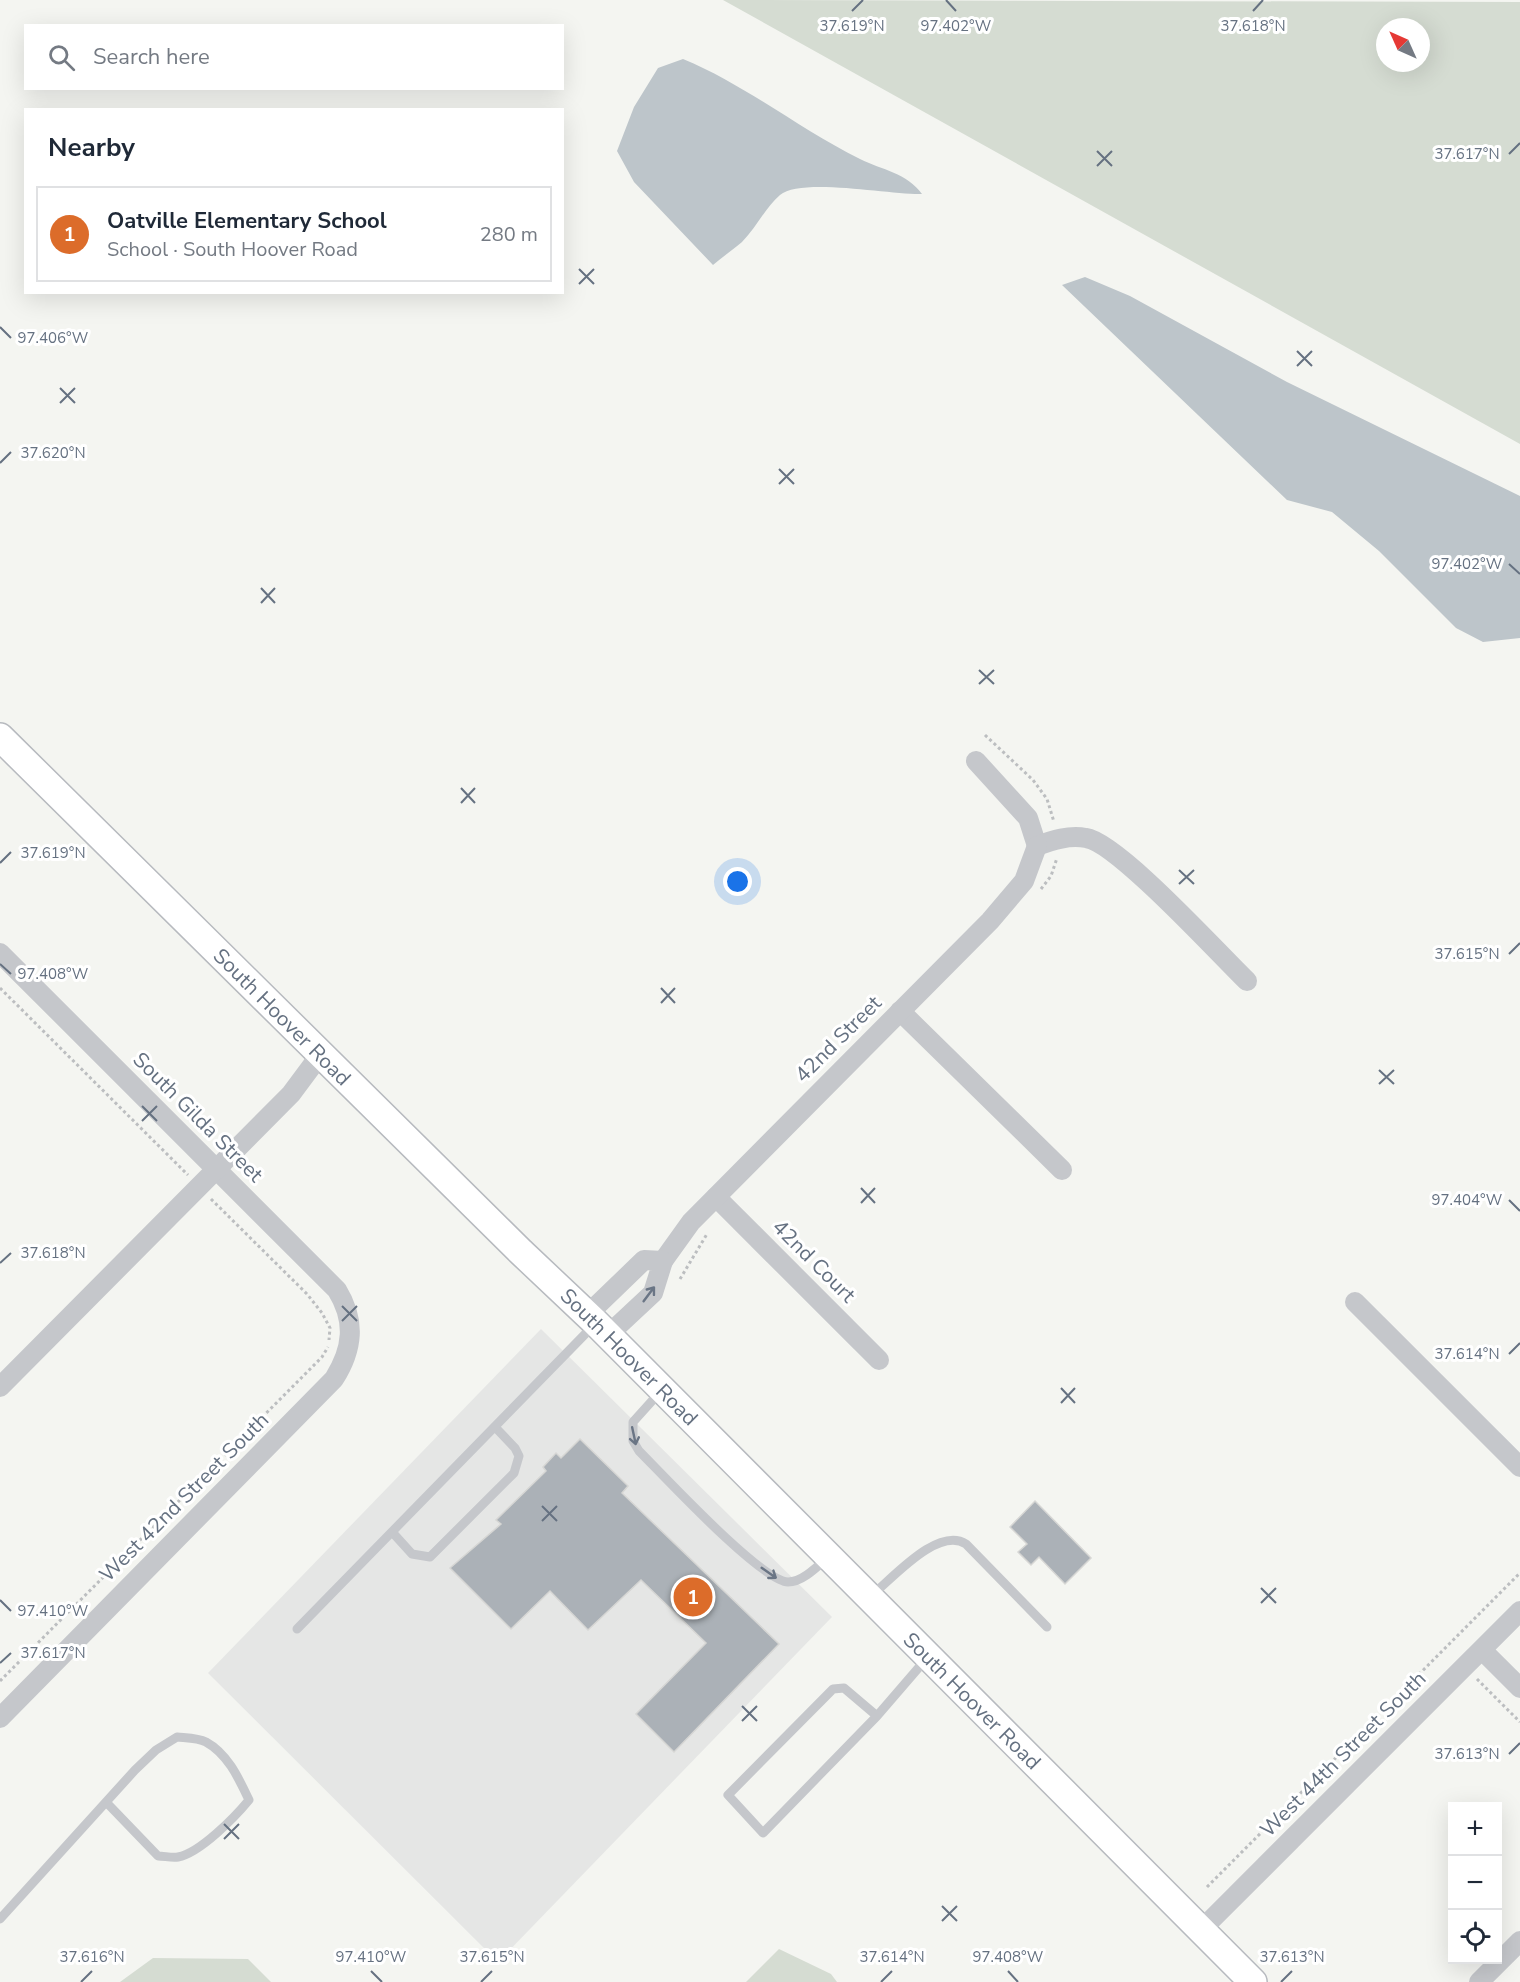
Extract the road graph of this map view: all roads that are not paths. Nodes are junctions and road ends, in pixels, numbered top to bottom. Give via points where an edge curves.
1 (0, 737) edge
2 (976, 761) dead end
3 (1037, 846) junction
4 (0, 953) edge
5 (1247, 981) dead end
6 (900, 1011) junction
7 (320, 1055) junction
8 (217, 1169) junction
9 (1062, 1170) dead end
10 (716, 1197) junction
11 (663, 1261) junction
12 (1355, 1302) dead end
13 (351, 1322) joint
14 (597, 1324) junction
15 (879, 1360) dead end
16 (0, 1387) edge
17 (662, 1390) junction
18 (495, 1427) junction
19 (1520, 1467) edge
20 (393, 1533) junction
21 (829, 1557) junction
22 (869, 1598) junction
23 (1520, 1611) edge
24 (1047, 1627) dead end
25 (297, 1629) dead end
26 (1482, 1650) junction
27 (928, 1657) junction
28 (1520, 1688) edge
29 (877, 1716) junction
30 (0, 1718) edge
31 (106, 1802) junction
32 (0, 1919) edge
33 (1201, 1930) junction
34 (1520, 1941) edge
35 (1253, 1982) edge
36 (1479, 1982) edge

1 - 7 street, South Hoover Road
2 - 3 street via 1028,818
3 - 5 street via 1059,838 1088,838 1118,853
3 - 6 street, 42nd Street via 1024,881 990,921
4 - 8 street, South Gilda Street
6 - 9 street
6 - 10 street, 42nd Street
7 - 8 street via 291,1094
7 - 14 street, South Hoover Road
8 - 13 street, South Gilda Street via 337,1290
8 - 16 street
10 - 11 street, 42nd Street via 691,1222
10 - 15 street, 42nd Court
14 -> 11 street, 42nd Street via 653,1293
11 - 14 street via 644,1260
12 - 19 street
13 - 30 street, West 42nd Street South via 348,1353 334,1379
14 - 17 street, South Hoover Road
14 - 18 lane
17 - 21 street, South Hoover Road
17 -> 21 lane via 633,1422 633,1441 639,1451 772,1577 793,1582
18 - 20 lane
18 - 20 lane via 519,1456 513,1473 430,1557 412,1554
20 - 25 lane
21 - 22 street, South Hoover Road
22 - 24 lane via 942,1539 957,1538
22 - 27 street, South Hoover Road
23 - 26 street, West 44th Street South
26 - 28 street
26 - 33 street, West 44th Street South
27 - 29 lane
27 - 33 street, South Hoover Road
29 - 29 lane via 763,1833 728,1795 833,1689 844,1688
31 - 31 lane via 156,1750 177,1737 205,1742 224,1756 249,1800 233,1820 207,1841 178,1857 159,1856
31 - 32 lane
33 - 35 street, South Hoover Road
34 - 36 street

